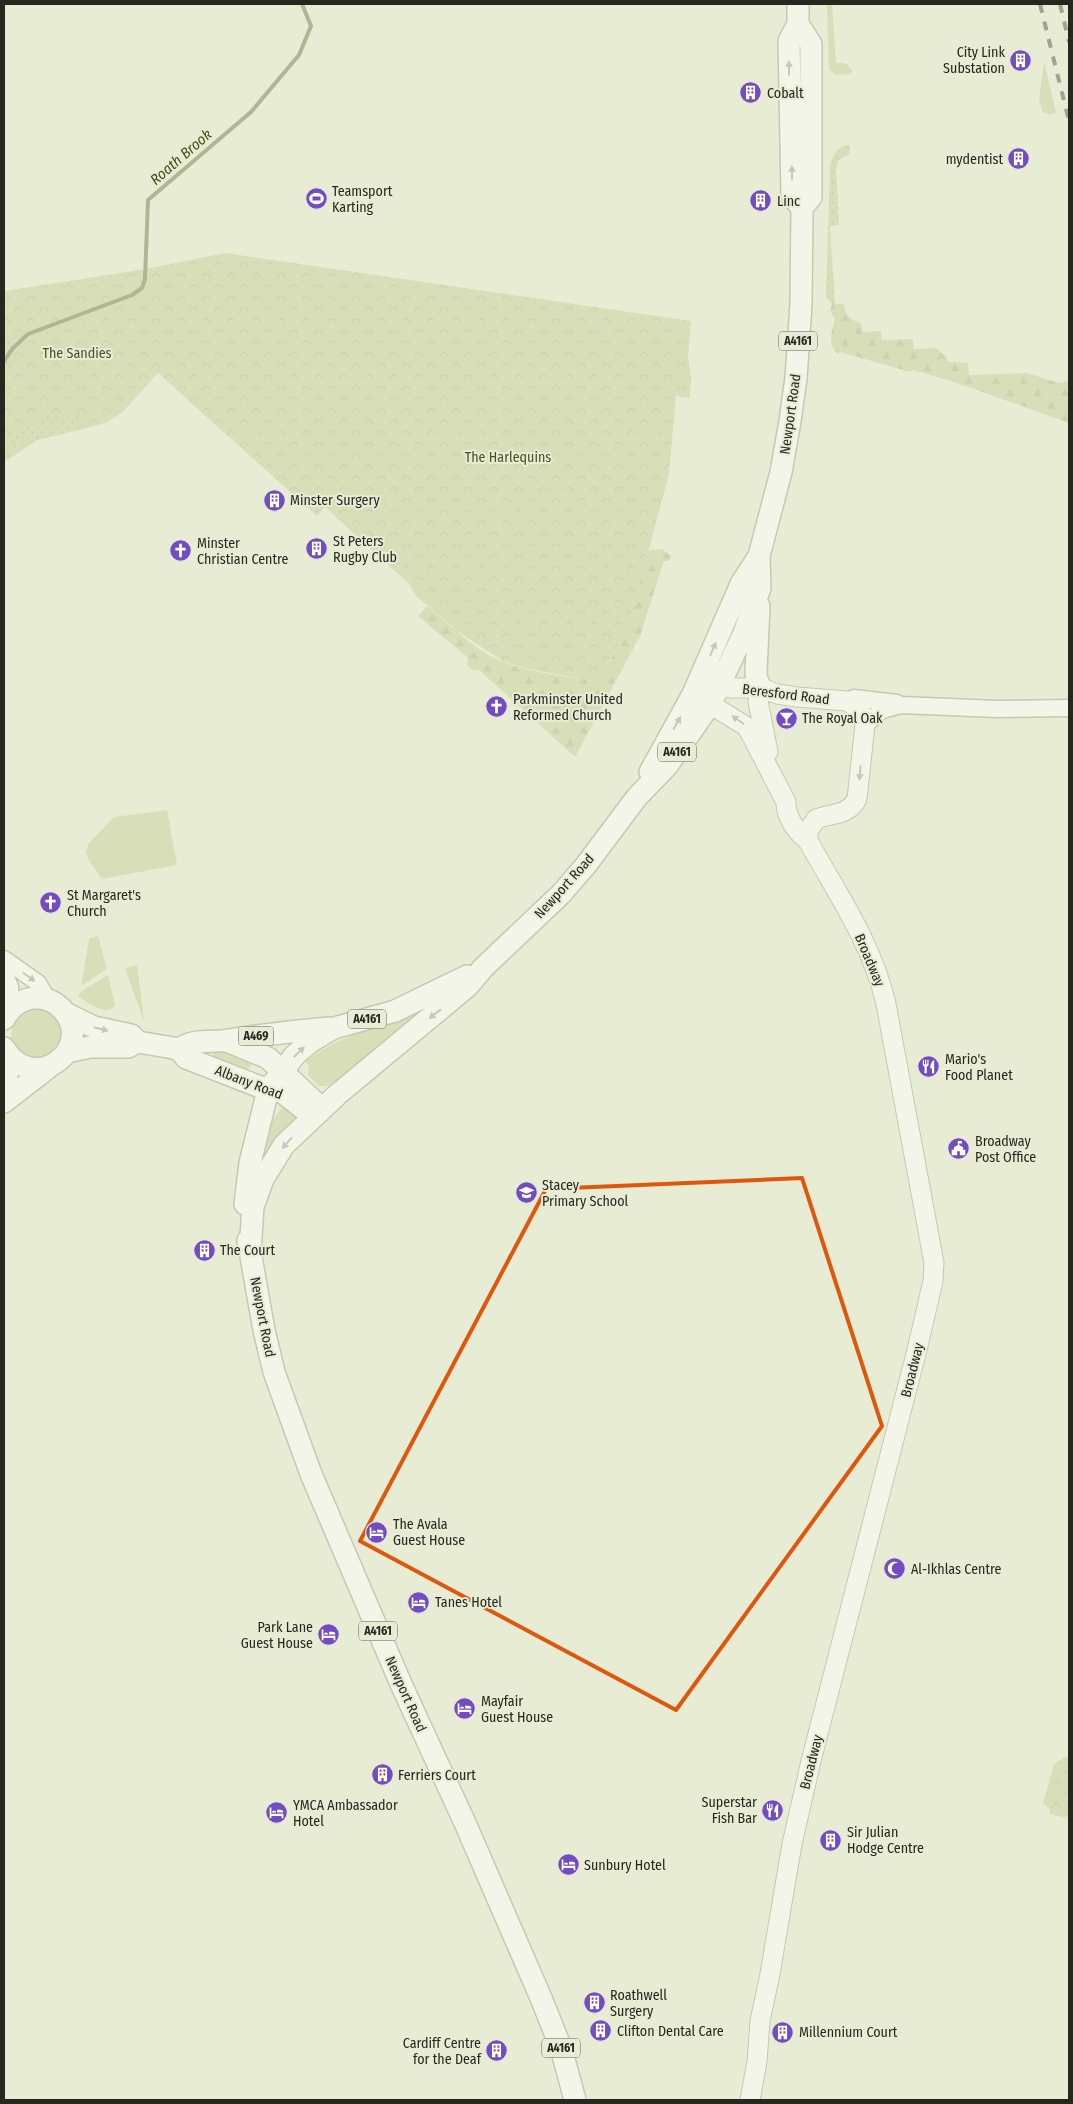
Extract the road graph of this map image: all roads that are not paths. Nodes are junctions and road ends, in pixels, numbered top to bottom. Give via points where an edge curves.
1 (798, 14) edge
2 (759, 556) junction
3 (760, 588) junction
4 (761, 688) junction
5 (706, 691) junction
6 (847, 701) junction
7 (901, 705) junction
8 (1069, 708) edge
9 (864, 725) junction
10 (773, 775) junction
11 (786, 802) junction
12 (840, 814) junction
13 (808, 841) junction
14 (4, 959) edge
15 (482, 968) junction
16 (4, 973) edge
17 (48, 1000) junction
18 (66, 1013) junction
19 (7, 1014) edge
20 (334, 1028) junction
21 (227, 1040) junction
22 (138, 1042) junction
23 (179, 1049) junction
24 (67, 1052) junction
25 (7, 1053) edge
26 (48, 1068) junction
27 (282, 1070) junction
28 (4, 1086) edge
29 (268, 1090) junction
30 (4, 1102) edge
31 (322, 1109) junction
32 (250, 1252) junction
33 (575, 2100) edge
34 (750, 2100) edge

1 - 2 main road, Newport Road / A4161 via 789,41 792,196 802,208 796,378 781,472
2 - 3 main road, Newport Road / A4161
5 -> 2 main road, Newport Road / A4161 via 741,584
3 - 4 main road via 756,672
3 - 5 main road, Newport Road / A4161 via 744,633
4 - 5 main road, Beresford Road
4 - 6 main road, Beresford Road via 777,694
4 - 10 main road via 758,701
10 -> 5 main road, Broadway via 747,727
5 - 15 main road, Newport Road / A4161 via 637,796 586,865 561,894
6 - 7 street, Beresford Road via 854,698 894,701
6 - 9 main road via 861,712
7 - 8 street, Beresford Road
7 - 9 street, Beresford Road via 882,710
9 -> 12 main road via 857,799
10 - 11 main road, Broadway
11 - 12 main road via 807,812 836,811
11 - 13 main road, Broadway via 786,811 798,832
12 - 13 main road via 816,819 808,832
13 - 34 main road, Broadway via 858,932 880,980 933,1255 934,1275 802,1799 760,2021
14 -> 17 street via 38,983
15 - 20 main road, Newport Road / A4161 via 395,1011
15 -> 31 main road, Newport Road / A4161 via 460,993
16 - 19 street via 10,987
17 - 18 main road, A469
17 - 19 main road via 28,999 18,1003
18 -> 22 main road, Albany Road / A469 via 94,1028 131,1035
18 - 24 main road via 72,1034
20 - 21 main road, Albany Road / A469
27 -> 20 main road, Newport Road / A4161 via 310,1042
21 - 23 main road, Albany Road / A469 via 189,1043
21 - 27 main road, Albany Road / A469 via 262,1054
22 - 23 main road, Albany Road / A469
22 - 24 main road, Albany Road / A469 via 128,1048 90,1047
23 - 29 main road, Albany Road / A469 via 186,1058
24 - 26 main road, A469
25 - 26 main road via 26,1068
25 - 28 main road
26 - 30 main road, A469
27 - 29 main road, Newport Road / A4161
27 - 31 main road, Albany Road / A469
29 - 31 main road, Albany Road / A469 via 282,1092 305,1110
29 - 32 main road, Newport Road / A4161 via 250,1163 244,1211
31 -> 32 main road, Newport Road / A4161 via 284,1145 263,1179 253,1207
32 - 33 main road, Newport Road / A4161 via 272,1363 293,1428 335,1534 542,1998 561,2048

